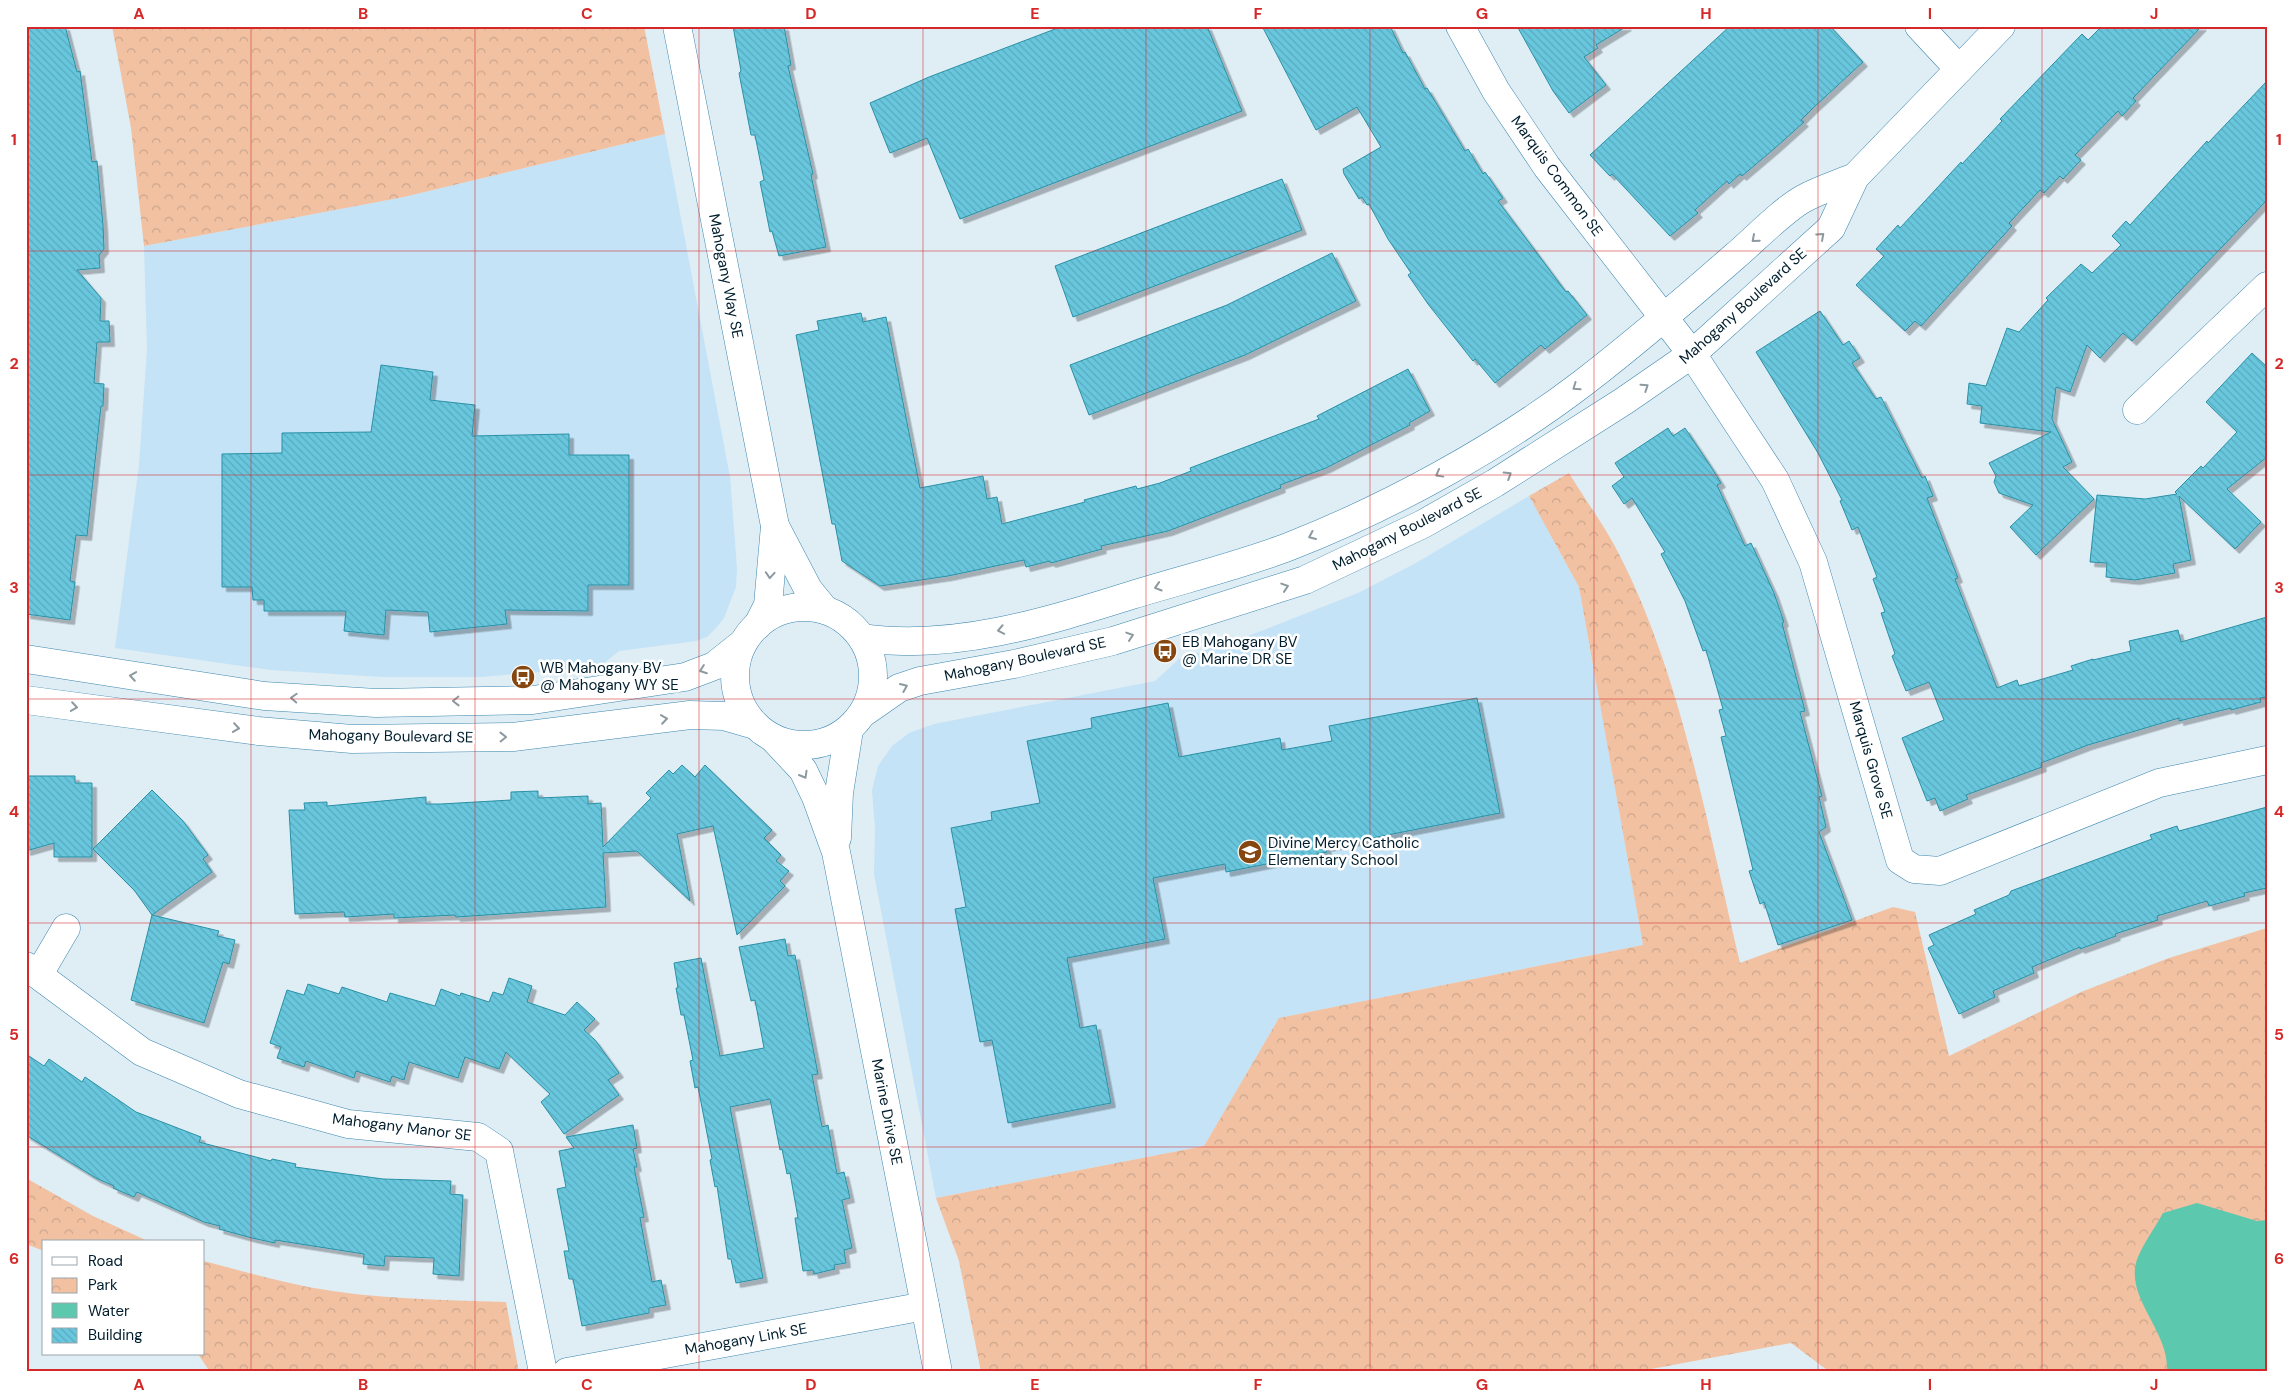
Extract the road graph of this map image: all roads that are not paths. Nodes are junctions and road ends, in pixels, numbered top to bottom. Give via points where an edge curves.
1 (677, 26) edge
2 (1460, 26) edge
3 (1919, 26) edge
4 (2001, 26) edge
5 (1959, 69) junction
6 (1855, 177) junction
7 (2267, 286) edge
8 (1665, 318) junction
9 (1692, 354) junction
10 (2137, 410) dead end
11 (775, 526) junction
12 (825, 610) junction
13 (751, 634) junction
14 (862, 638) junction
15 (26, 659) edge
16 (26, 700) edge
17 (856, 721) junction
18 (764, 731) junction
19 (2267, 760) edge
20 (836, 852) junction
21 (66, 928) dead end
22 (33, 970) edge
23 (925, 1306) junction
24 (544, 1372) edge
25 (567, 1372) edge
26 (938, 1372) edge

1 - 11 street, Mahogany Way SE
2 - 8 street, Marquis Common SE via 1496,91 1547,167
3 - 5 street
4 - 5 street, Mahogany Boulevard SE
5 - 6 street, Mahogany Boulevard SE
6 -> 8 street, Mahogany Boulevard SE via 1801,199
9 -> 6 street, Mahogany Boulevard SE via 1831,228
7 - 10 street
8 - 9 street, Marquis Grove SE
8 -> 14 street, Mahogany Boulevard SE via 1580,385 1480,450 1413,489 1287,547 1079,612 1004,630 954,638 892,642
17 -> 9 street, Mahogany Boulevard SE via 899,688 920,680 1014,664 1113,641 1305,580 1423,524 1496,483
9 - 19 street, Marquis Grove SE via 1775,480 1813,562 1900,860 1914,869 1940,871 2159,783
11 - 12 street, Mahogany Way SE via 808,589
11 -> 13 street, Mahogany Way SE via 768,605
12 - 13 street via 801,607 778,612
12 - 14 street via 846,621
13 -> 15 street via 714,666 685,677 533,700 376,703 264,696
13 - 18 street via 737,660 736,686 744,711
14 - 17 street via 871,656 874,675 871,695
16 -> 18 street, Mahogany Boulevard SE via 258,731 352,738 513,737 690,716 724,716
17 - 18 street via 832,740 812,745 792,744
17 - 20 street, Marine Drive SE via 838,793
18 -> 20 street, Marine Drive SE via 802,770 816,797
20 - 23 street, Marine Drive SE
21 - 22 street
22 - 24 street, Mahogany Manor SE via 142,1052 239,1094 348,1124 478,1137 499,1151
23 - 25 street, Mahogany Link SE
23 - 26 street, Marine Drive SE

